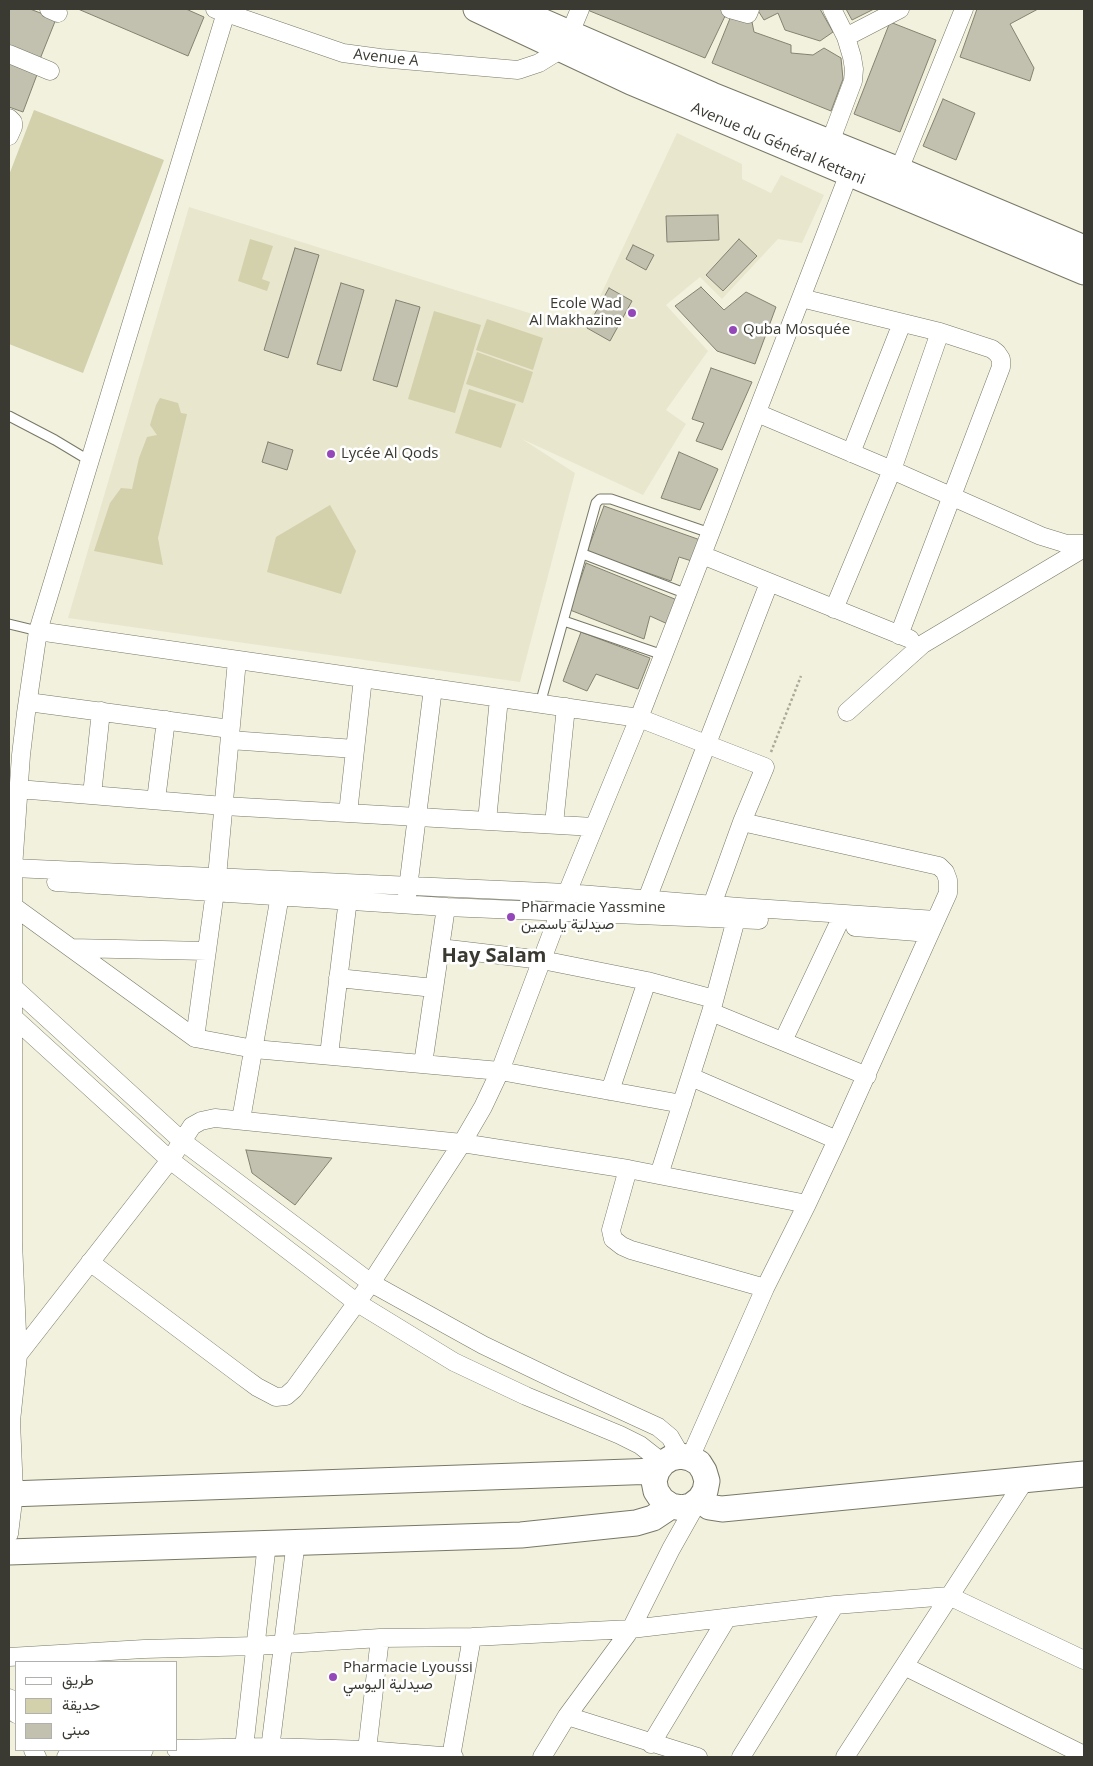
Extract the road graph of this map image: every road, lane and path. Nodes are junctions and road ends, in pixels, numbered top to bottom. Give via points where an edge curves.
1 (476, 9) edge
2 (514, 9) edge
3 (580, 9) edge
4 (730, 9) edge
5 (750, 9) edge
6 (832, 9) edge
7 (900, 9) edge
8 (964, 9) edge
9 (222, 10) edge
10 (846, 37) junction
11 (565, 41) junction
12 (9, 54) edge
13 (50, 71) dead end
14 (9, 118) edge
15 (9, 136) edge
16 (826, 153) junction
17 (852, 164) junction
18 (899, 170) junction
19 (1084, 248) edge
20 (1084, 272) edge
21 (801, 298) junction
22 (902, 323) junction
23 (940, 332) junction
24 (756, 413) junction
25 (9, 416) edge
26 (851, 453) junction
27 (90, 461) junction
28 (892, 470) junction
29 (952, 498) junction
30 (710, 533) junction
31 (1084, 544) edge
32 (1084, 548) edge
33 (583, 554) junction
34 (702, 555) junction
35 (769, 583) junction
36 (687, 594) junction
37 (834, 609) junction
38 (564, 621) junction
39 (9, 624) edge
40 (38, 631) junction
41 (899, 635) junction
42 (923, 644) junction
43 (663, 655) junction
44 (236, 660) junction
45 (801, 676) dead end
46 (363, 678) junction
47 (433, 688) junction
48 (499, 698) junction
49 (28, 702) junction
50 (540, 704) junction
51 (566, 707) junction
52 (101, 712) junction
53 (847, 712) dead end
54 (639, 718) junction
55 (166, 720) junction
56 (230, 734) junction
57 (706, 744) junction
58 (356, 749) junction
59 (765, 767) junction
60 (18, 789) junction
61 (92, 795) junction
62 (156, 800) junction
63 (224, 806) junction
64 (348, 813) junction
65 (417, 817) junction
66 (487, 820) junction
67 (742, 822) junction
68 (554, 824) junction
69 (594, 826) junction
70 (13, 873) junction
71 (217, 884) junction
72 (408, 886) junction
73 (568, 893) junction
74 (280, 895) junction
75 (348, 899) junction
76 (647, 899) junction
77 (406, 904) junction
78 (712, 905) junction
79 (13, 906) junction
80 (446, 907) junction
81 (560, 911) junction
82 (737, 913) junction
83 (841, 920) junction
84 (932, 927) junction
85 (71, 948) junction
86 (440, 948) junction
87 (207, 951) junction
88 (542, 960) junction
89 (338, 978) junction
90 (647, 981) junction
91 (434, 988) junction
92 (12, 1000) edge
93 (713, 1006) junction
94 (194, 1038) junction
95 (783, 1040) junction
96 (254, 1049) junction
97 (329, 1055) junction
98 (422, 1064) junction
99 (500, 1071) junction
100 (690, 1076) junction
101 (867, 1076) junction
102 (610, 1091) junction
103 (682, 1104) junction
104 (241, 1120) junction
105 (837, 1140) junction
106 (182, 1141) junction
107 (462, 1144) junction
108 (170, 1160) junction
109 (628, 1169) junction
110 (659, 1175) junction
111 (807, 1204) junction
112 (11, 1242) edge
113 (90, 1262) junction
114 (371, 1283) junction
115 (764, 1288) junction
116 (356, 1302) junction
117 (18, 1355) junction
118 (10, 1421) edge
119 (673, 1462) junction
120 (1084, 1474) edge
121 (1025, 1480) junction
122 (11, 1493) edge
123 (699, 1500) junction
124 (672, 1506) junction
125 (9, 1534) edge
126 (296, 1541) junction
127 (268, 1542) junction
128 (671, 1549) junction
129 (9, 1552) edge
130 (949, 1596) junction
131 (835, 1605) junction
132 (727, 1618) junction
133 (631, 1629) junction
134 (472, 1637) junction
135 (380, 1638) junction
136 (283, 1645) junction
137 (256, 1646) junction
138 (144, 1656) edge
139 (9, 1657) edge
140 (1084, 1660) edge
141 (904, 1666) junction
142 (9, 1698) edge
143 (15, 1712) edge
144 (566, 1716) junction
145 (651, 1744) junction
146 (178, 1748) edge
147 (367, 1750) junction
148 (133, 1751) edge
149 (269, 1752) edge
150 (243, 1753) edge
151 (1084, 1755) edge
152 (66, 1757) edge
153 (452, 1757) edge
154 (542, 1757) edge
155 (698, 1757) edge
156 (742, 1757) edge
157 (845, 1757) edge

1 - 11 street, Avenue du Général Kettani
2 - 11 street, Avenue du Général Kettani
3 - 11 street
4 - 5 street via 748,14
6 - 10 street
7 - 10 street
8 - 18 street
9 - 11 street, Avenue A via 344,53 380,58 518,70 539,62
9 - 27 street
10 - 16 street via 854,69 852,81
11 - 16 street, Avenue du Général Kettani via 712,95
12 - 13 street
14 - 15 street via 13,122
16 - 17 street, Avenue du Général Kettani
17 - 18 street, Avenue du Général Kettani
17 - 20 street, Avenue du Général Kettani
17 - 21 street
18 - 19 street, Avenue du Général Kettani
21 - 22 street
21 - 24 street
22 - 23 street
22 - 26 street
23 - 28 street
23 - 29 street via 992,349 997,353 1001,367
24 - 26 street
24 - 30 street
25 - 27 lane
26 - 28 street
27 - 40 street
28 - 29 street
28 - 37 street
29 - 31 street via 1041,536 1066,544
29 - 41 street
30 - 33 lane via 611,499 600,499 596,503
30 - 34 street
32 - 42 street
33 - 36 lane
33 - 38 lane
34 - 35 street
34 - 36 street
35 - 37 street
35 - 57 street
36 - 43 street
37 - 41 street
38 - 43 lane
38 - 50 lane
39 - 40 lane
40 - 44 street
40 - 49 street
41 - 42 street
42 - 53 street
43 - 54 street
44 - 46 street
44 - 56 street
45 - 59 path
46 - 47 street
46 - 58 street
47 - 48 street
47 - 65 street
48 - 50 street
48 - 66 street
49 - 52 street
49 - 60 street
50 - 51 street
51 - 54 street
51 - 68 street
52 - 55 street
52 - 61 street
54 - 57 street
54 - 69 street
55 - 56 street
55 - 62 street
56 - 58 street
56 - 63 street
57 - 59 street
57 - 76 street
58 - 64 street
59 - 67 street
60 - 61 street
60 - 70 street
61 - 62 street
62 - 63 street
63 - 64 street
63 - 71 street
64 - 65 street
65 - 66 street
65 - 72 street
66 - 68 street
67 - 78 street
67 - 84 street via 939,866 948,880 948,893
68 - 69 street
69 - 73 street
70 - 71 street
70 - 79 street
71 - 72 street
71 - 74 street
71 - 87 street
72 - 73 street
72 - 77 street
73 - 76 street
73 - 81 street
74 - 75 street
74 - 96 street
75 - 77 street
75 - 89 street
76 - 78 street
77 - 80 street
78 - 82 street
79 - 85 street
79 - 92 street
80 - 81 street
80 - 86 street
81 - 82 street
81 - 88 street
82 - 83 street
82 - 93 street
83 - 84 street
83 - 95 street
84 - 101 street
85 - 87 street
85 - 94 street
86 - 88 street
86 - 91 street
87 - 94 street
88 - 90 street
88 - 99 street
89 - 91 street
89 - 97 street
90 - 93 street
90 - 102 street
91 - 98 street
92 - 106 street
92 - 108 street
92 - 112 street
93 - 95 street
93 - 100 street
94 - 96 street
95 - 101 street
96 - 97 street
96 - 104 street
97 - 98 street
98 - 99 street
99 - 102 street
99 - 107 street
100 - 103 street
100 - 105 street
101 - 105 street
102 - 103 street
103 - 110 street
104 - 106 street via 215,1118 201,1121 192,1126
104 - 107 street
105 - 111 street
106 - 108 street
106 - 114 street
107 - 109 street
107 - 114 street
108 - 113 street
108 - 116 street
109 - 110 street
109 - 115 street via 611,1230 622,1246
110 - 111 street
111 - 115 street
112 - 117 street
113 - 116 street via 257,1387 276,1397 286,1396 294,1390
113 - 117 street
114 - 116 street
114 - 119 street via 483,1345 658,1427 670,1437
115 - 119 street
116 - 119 street via 454,1362 620,1435
117 - 118 street
118 - 122 street
119 - 122 street
119 - 123 street via 699,1463 707,1481
119 - 124 street via 654,1481 662,1500
120 - 121 street
121 - 123 street via 722,1509 710,1507
121 - 130 street
122 - 125 street
123 - 124 street via 682,1508
123 - 128 street
124 - 126 street via 653,1518 636,1522 521,1535
124 - 128 street
126 - 127 street
126 - 136 street
127 - 129 street
127 - 137 street
128 - 133 street
130 - 131 street
130 - 140 street
130 - 141 street
131 - 132 street
131 - 156 street
132 - 133 street
132 - 145 street
133 - 134 street
133 - 144 street
134 - 135 street
134 - 153 street
135 - 136 street
135 - 147 street
136 - 137 street
136 - 149 street
137 - 138 street
137 - 150 street
138 - 139 street
141 - 151 street
141 - 157 street
142 - 143 street
144 - 145 street
144 - 154 street
145 - 155 street
146 - 150 street
147 - 149 street
147 - 153 street
148 - 152 street
149 - 150 street

